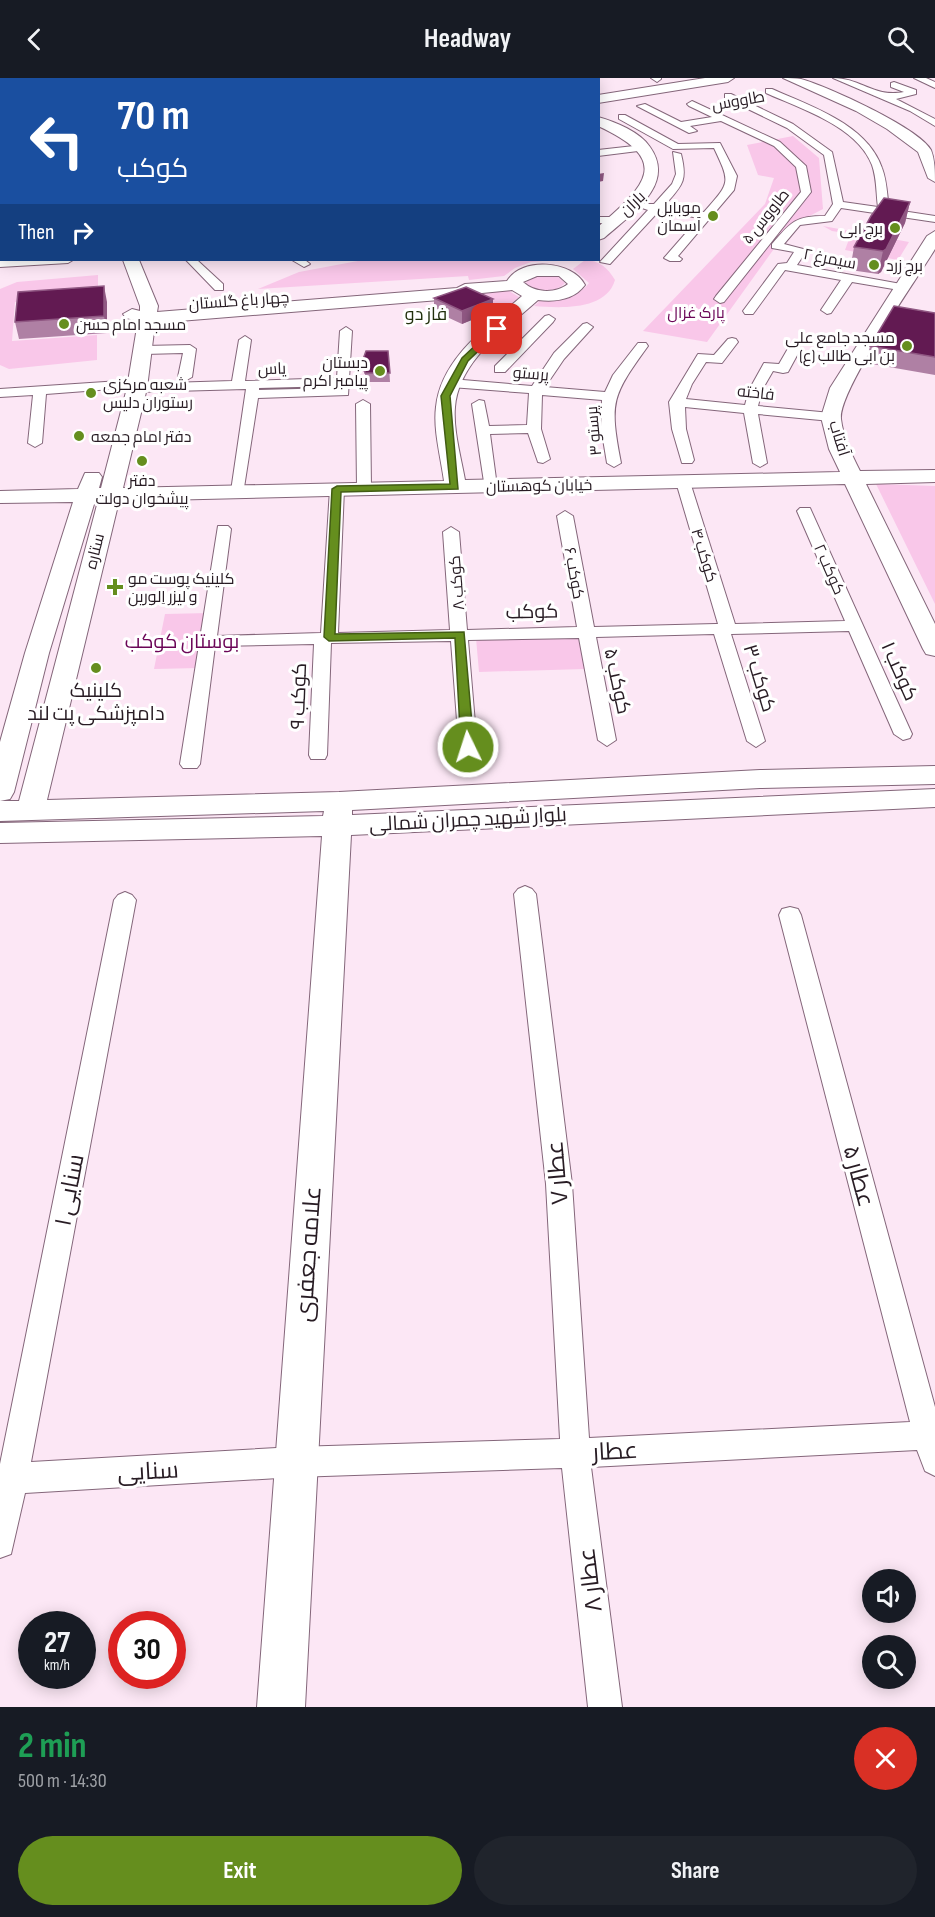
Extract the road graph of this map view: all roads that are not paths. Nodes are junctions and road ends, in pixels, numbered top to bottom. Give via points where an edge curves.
1 (728, 78) edge
2 (789, 78) edge
3 (837, 78) edge
4 (918, 78) edge
5 (894, 85) dead end
6 (935, 85) edge
7 (769, 91) dead end
8 (728, 96) dead end
9 (837, 98) junction
10 (887, 98) junction
11 (600, 99) edge
12 (899, 103) junction
13 (692, 104) dead end
14 (798, 105) junction
15 (642, 106) dead end
16 (863, 109) junction
17 (760, 112) junction
18 (935, 115) edge
19 (923, 116) junction
20 (622, 117) dead end
21 (722, 118) junction
22 (600, 122) edge
23 (935, 123) edge
24 (680, 125) junction
25 (717, 145) junction
26 (643, 148) junction
27 (676, 150) junction
28 (929, 150) edge
29 (600, 153) edge
30 (935, 178) edge
31 (633, 203) junction
32 (838, 204) junction
33 (657, 207) junction
34 (884, 211) junction
35 (708, 216) junction
36 (935, 219) edge
37 (600, 220) edge
38 (614, 220) junction
39 (600, 233) edge
40 (935, 236) edge
41 (676, 259) dead end
42 (38, 261) edge
43 (112, 261) edge
44 (131, 261) edge
45 (192, 261) edge
46 (571, 261) edge
47 (606, 262) dead end
48 (0, 264) edge
49 (788, 267) junction
50 (558, 272) junction
51 (849, 278) junction
52 (516, 285) junction
53 (219, 287) dead end
54 (902, 288) junction
55 (534, 294) junction
56 (720, 299) dead end
57 (826, 310) dead end
58 (749, 311) dead end
59 (144, 312) junction
60 (549, 319) dead end
61 (586, 327) dead end
62 (346, 331) dead end
63 (245, 340) dead end
64 (732, 342) dead end
65 (642, 346) dead end
66 (795, 348) dead end
67 (520, 349) junction
68 (144, 350) junction
69 (559, 356) junction
70 (500, 369) dead end
71 (184, 377) dead end
72 (451, 383) junction
73 (129, 387) junction
74 (247, 388) junction
75 (40, 390) junction
76 (536, 390) junction
77 (0, 393) edge
78 (608, 396) junction
79 (676, 402) junction
80 (363, 404) dead end
81 (479, 404) dead end
82 (749, 409) junction
83 (831, 417) junction
84 (534, 429) junction
85 (482, 430) junction
86 (35, 442) dead end
87 (543, 459) dead end
88 (687, 460) dead end
89 (614, 463) dead end
90 (760, 463) dead end
91 (935, 476) edge
92 (855, 477) junction
93 (489, 479) dead end
94 (683, 482) junction
95 (455, 487) junction
96 (364, 488) junction
97 (337, 489) junction
98 (238, 491) junction
99 (98, 494) junction
100 (0, 497) edge
101 (805, 511) dead end
102 (565, 516) dead end
103 (223, 529) dead end
104 (452, 532) dead end
105 (855, 626) junction
106 (724, 628) junction
107 (585, 631) junction
108 (460, 634) junction
109 (326, 637) junction
110 (209, 641) junction
111 (935, 649) edge
112 (903, 734) dead end
113 (607, 740) dead end
114 (756, 741) dead end
115 (468, 747) dead end
116 (318, 755) dead end
117 (190, 764) dead end
118 (935, 775) edge
119 (0, 792) edge
120 (935, 798) edge
121 (31, 810) junction
122 (0, 811) edge
123 (337, 813) junction
124 (0, 833) edge
125 (525, 894) dead end
126 (125, 900) dead end
127 (790, 915) dead end
128 (933, 1444) edge
129 (574, 1453) junction
130 (295, 1462) junction
131 (6, 1479) edge
132 (0, 1543) edge
133 (281, 1707) edge
134 (605, 1707) edge

1 - 11 street
2 - 9 street
3 - 10 street
4 - 6 street
5 - 10 street via 913,92
7 - 14 street
8 - 17 street
9 - 14 street, طاووس
9 - 16 street
10 - 12 street
12 - 16 street
12 - 19 street
13 - 21 street, طاووس ۵
14 - 17 street, طاووس
14 - 34 street via 835,122 876,162
15 - 24 street
16 - 28 street
17 - 21 street, طاووس
17 - 32 street via 790,126 834,156
18 - 19 street
19 - 23 street
20 - 27 street
21 - 24 street, طاووس
21 - 56 street, طاووس ۵ via 788,152 801,166 806,192
22 - 26 street
24 - 25 street
25 - 27 street
25 - 35 street via 732,176 729,190
26 - 29 street
26 - 31 street, باران via 653,164 653,174 651,184
27 - 33 street via 681,174
28 - 30 street
31 - 33 street
31 - 38 street, باران
32 - 34 street
32 - 49 street via 828,219 796,223 776,246 801,250
33 - 35 street
33 - 47 street
34 - 36 street
35 - 41 street via 670,258
37 - 38 street
38 - 39 street, باران
40 - 54 street, آفتاب
42 - 48 street
43 - 59 street, ستاره
44 - 59 street, ستاره
45 - 53 street
46 - 50 street
49 - 51 street, سیمرغ ۲
49 - 58 street via 782,266
50 - 52 street via 523,274
50 - 55 street via 576,281 574,289 558,295
51 - 54 street, سیمرغ ۲
51 - 57 street
52 - 55 street
52 - 59 street, چهار باغ گلستان
54 - 83 street, آفتاب via 840,388
55 - 72 street via 465,360
59 - 68 street, ستاره
59 - 73 street, ستاره via 132,329
60 - 67 street
61 - 69 street
62 - 74 street, یاس via 343,392
63 - 74 street
64 - 79 street via 717,360 703,357
65 - 78 street via 624,366
66 - 82 street via 783,369 769,366 758,381
67 - 69 street
67 - 70 street
68 - 71 street via 190,349
68 - 73 street, ستاره
69 - 76 street
72 - 76 street, پرستو
72 - 95 street via 445,409
73 - 74 street, یاس
73 - 75 street, یاس
73 - 99 street, ستاره
74 - 98 street
75 - 77 street, یاس
75 - 86 street
76 - 78 street, پرستو
76 - 84 street
78 - 89 street, پرستو ۳ via 607,426
79 - 82 street, فاخته
79 - 88 street via 677,427
80 - 96 street
81 - 85 street
82 - 83 street, فاخته
82 - 90 street via 749,428
83 - 92 street, آفتاب via 839,449
84 - 85 street
84 - 87 street
85 - 93 street
91 - 92 street, خیابان کوهستان
92 - 94 street, خیابان کوهستان
92 - 111 street, آفتاب
94 - 95 street, خیابان کوهستان
94 - 106 street, کوکب ۴
95 - 96 street, خیابان کوهستان
96 - 97 street, خیابان کوهستان
97 - 98 street, خیابان کوهستان
97 - 109 street, کوکب ۹
98 - 99 street, خیابان کوهستان
99 - 100 street, خیابان کوهستان
99 - 119 street, ستاره via 38,653
99 - 121 street, ستاره
101 - 105 street, کوکب ۲
102 - 107 street, کوکب ۶
103 - 110 street
104 - 108 street, کوکب ۸
105 - 106 street, کوکب
105 - 112 street, کوکب ۱
106 - 107 street, کوکب
106 - 114 street, کوکب ۳
107 - 108 street, کوکب
107 - 113 street, کوکب ۵
108 - 109 street, کوکب
108 - 115 street, کوکب ۸
109 - 110 street, کوکب
109 - 116 street, کوکب ۹
110 - 117 street
118 - 123 street, بلوار شهید چمران شمالی via 760,779
120 - 123 street, بلوار شهید چمران شمالی
121 - 122 street, بلوار شهید چمران شمالی
121 - 123 street, بلوار شهید چمران شمالی
123 - 124 street, بلوار شهید چمران شمالی
123 - 130 street, علامه جعفری
125 - 129 street, عطار ۷ via 559,1184
126 - 131 street, سنایی ۱
127 - 128 street, عطار ۵
128 - 129 street, عطار
129 - 130 street, عطار
129 - 134 street, عطار ۸
130 - 131 street, سنایی
130 - 133 street, علامه جعفری
131 - 132 street, سنایی ۱

